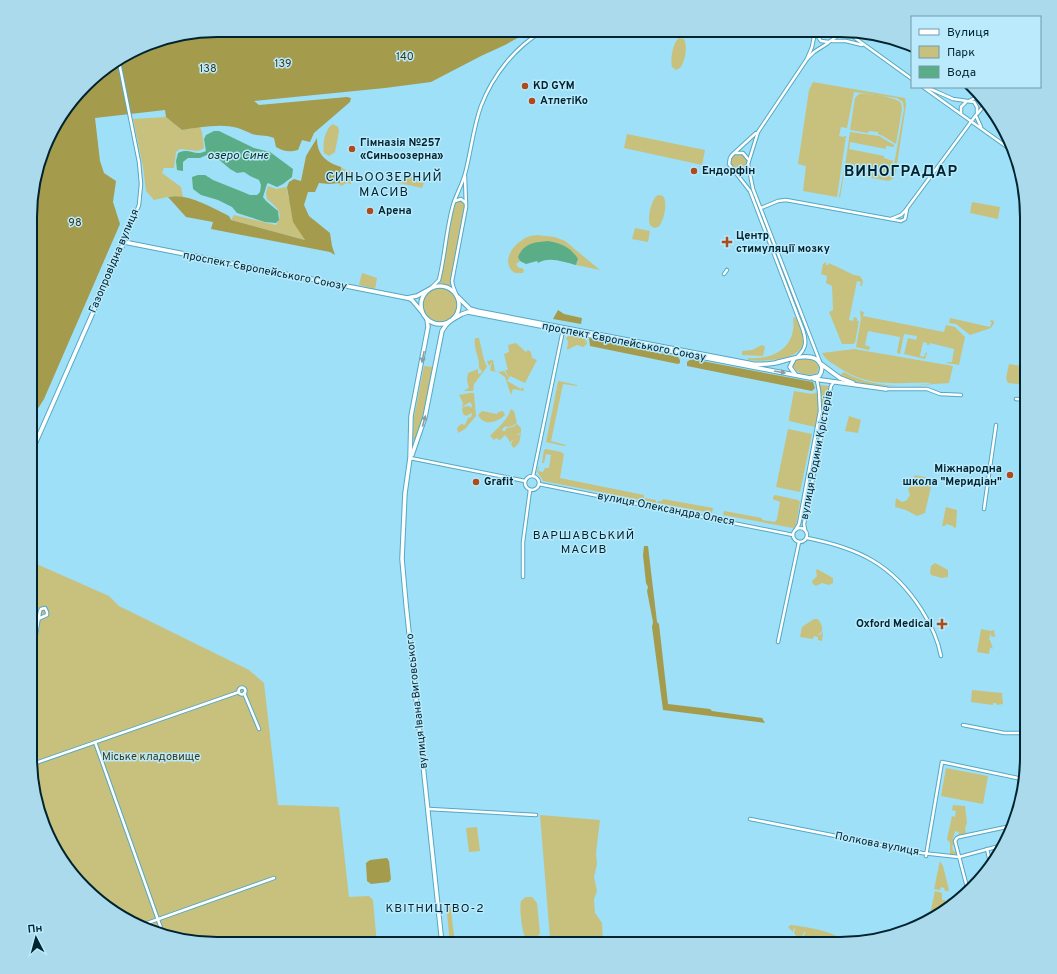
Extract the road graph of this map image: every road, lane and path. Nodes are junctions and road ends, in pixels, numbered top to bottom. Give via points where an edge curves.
1 (534, 37) edge
2 (814, 37) edge
3 (818, 37) edge
4 (836, 37) edge
5 (854, 37) edge
6 (830, 42) junction
7 (865, 46) junction
8 (806, 59) junction
9 (120, 65) edge
10 (911, 78) edge
11 (925, 88) edge
12 (926, 88) edge
13 (975, 98) edge
14 (968, 101) junction
15 (983, 107) edge
16 (977, 115) junction
17 (964, 117) junction
18 (972, 122) junction
19 (980, 127) junction
20 (758, 132) junction
21 (1005, 145) edge
22 (734, 153) junction
23 (748, 163) junction
24 (735, 171) junction
25 (465, 175) junction
26 (454, 202) junction
27 (466, 204) junction
28 (908, 207) junction
29 (761, 208) junction
30 (900, 215) junction
31 (905, 217) junction
32 (891, 219) junction
33 (901, 221) junction
34 (124, 242) junction
35 (727, 270) dead end
36 (724, 274) dead end
37 (429, 289) junction
38 (457, 295) junction
39 (407, 298) junction
40 (423, 312) junction
41 (427, 318) junction
42 (452, 320) junction
43 (563, 329) junction
44 (795, 358) junction
45 (820, 363) junction
46 (797, 375) junction
47 (810, 378) junction
48 (816, 379) junction
49 (834, 382) junction
50 (864, 387) junction
51 (886, 389) joint
52 (961, 395) dead end
53 (1016, 399) dead end
54 (1020, 399) edge
55 (996, 425) dead end
56 (37, 435) edge
57 (410, 458) junction
58 (533, 476) junction
59 (525, 481) junction
60 (539, 484) junction
61 (530, 490) junction
62 (984, 509) dead end
63 (796, 530) junction
64 (805, 530) junction
65 (793, 535) junction
66 (807, 538) junction
67 (799, 542) junction
68 (523, 577) dead end
69 (38, 619) junction
70 (37, 625) edge
71 (778, 642) dead end
72 (941, 656) dead end
73 (239, 692) junction
74 (244, 693) junction
75 (963, 725) dead end
76 (259, 729) dead end
77 (1020, 733) edge
78 (95, 742) junction
79 (37, 763) edge
80 (1018, 778) edge
81 (429, 809) junction
82 (536, 815) dead end
83 (750, 819) dead end
84 (1005, 827) edge
85 (996, 847) edge
86 (987, 850) junction
87 (926, 855) junction
88 (959, 857) junction
89 (989, 858) edge
90 (274, 878) dead end
91 (966, 885) edge
92 (157, 919) junction
93 (147, 923) edge
94 (161, 928) edge
95 (441, 937) edge

1 - 25 street via 513,55 486,95 474,130
2 - 8 street
3 - 6 street via 821,41
4 - 6 street
5 - 7 street
6 - 7 street via 846,41
6 - 8 street
7 - 10 street
8 - 20 street
9 - 34 street, Газопровідна вулиця via 141,184 139,205
11 - 17 street
12 - 14 street via 953,99
13 - 14 street
14 - 16 street via 977,105
14 - 17 street via 960,108
15 - 16 street
16 - 17 street via 972,118
16 - 18 street
16 - 19 street
17 - 18 street
18 - 19 street
18 - 28 street
19 - 21 street
20 - 22 street
20 - 23 street
22 - 23 street via 743,153 748,158
22 - 24 street via 729,164
23 - 24 street via 742,171
23 - 29 street via 753,189
24 - 44 street via 750,191 804,330 806,346
25 - 26 street
25 - 27 street
26 - 27 street via 461,199
26 - 37 street via 439,280
27 - 38 street via 452,281
28 - 30 street
28 - 31 street
29 - 32 street via 786,200
29 - 45 street
30 - 31 street
30 - 32 street
30 - 33 street
31 - 33 street
32 - 33 street
34 - 39 main road, проспект Європейського Союзу
34 - 56 main road, Газопровідна вулиця
35 - 36 street
37 - 38 main road via 443,286 450,288
37 - 39 main road
37 - 40 main road via 422,299
38 - 42 main road via 459,309
38 - 43 main road, проспект Європейського Союзу via 470,309
39 - 40 main road, проспект Європейського Союзу
40 - 41 main road
41 - 42 main road via 440,324
41 -> 57 main road, вулиця Івана Виговського via 428,327 411,416
42 - 43 main road, проспект Європейського Союзу via 468,312
57 -> 42 main road, вулиця Івана Виговського via 425,417 442,331
43 - 44 main road, проспект Європейського Союзу via 753,364 762,365
43 -> 46 main road, проспект Європейського Союзу
43 - 58 street
44 - 45 main road via 812,358
44 - 46 main road via 790,367
45 - 47 main road via 820,375
45 - 50 main road via 840,378
46 - 47 main road
47 - 48 main road
48 - 49 main road
48 - 63 street, вулиця Родини Крістерів via 819,386 820,410
49 - 50 main road
49 - 64 street, вулиця Родини Крістерів via 831,386 804,524
50 - 51 main road
51 - 52 street via 927,389 940,394
53 - 54 street
55 - 62 street
57 - 59 street
57 - 81 main road, вулиця Івана Виговського via 405,493 402,559
58 - 59 street
58 - 60 street via 538,479
59 - 61 street
60 - 61 street via 536,489
60 - 65 street, вулиця Олександра Олеся
61 - 68 street via 523,542
63 - 64 street
63 - 65 street
64 - 66 street
65 - 67 street
66 - 67 street via 804,542
66 - 72 street via 852,550 879,564 895,577 911,594 927,618
67 - 71 street
69 - 69 street via 40,610 45,608 47,615
69 - 70 street
73 - 74 street
73 - 74 street via 242,688 245,690
73 - 78 street
74 - 76 street
75 - 77 street via 1004,733
78 - 79 street
78 - 92 street
80 - 87 street via 942,762
81 - 82 street
81 - 95 main road, вулиця Івана Виговського
83 - 87 street, Полкова вулиця
84 - 88 street via 959,837 954,841
85 - 86 street, Полкова вулиця
86 - 88 street, Полкова вулиця
86 - 89 street
87 - 88 street, Полкова вулиця
88 - 91 street
90 - 92 street
92 - 93 street
92 - 94 street

